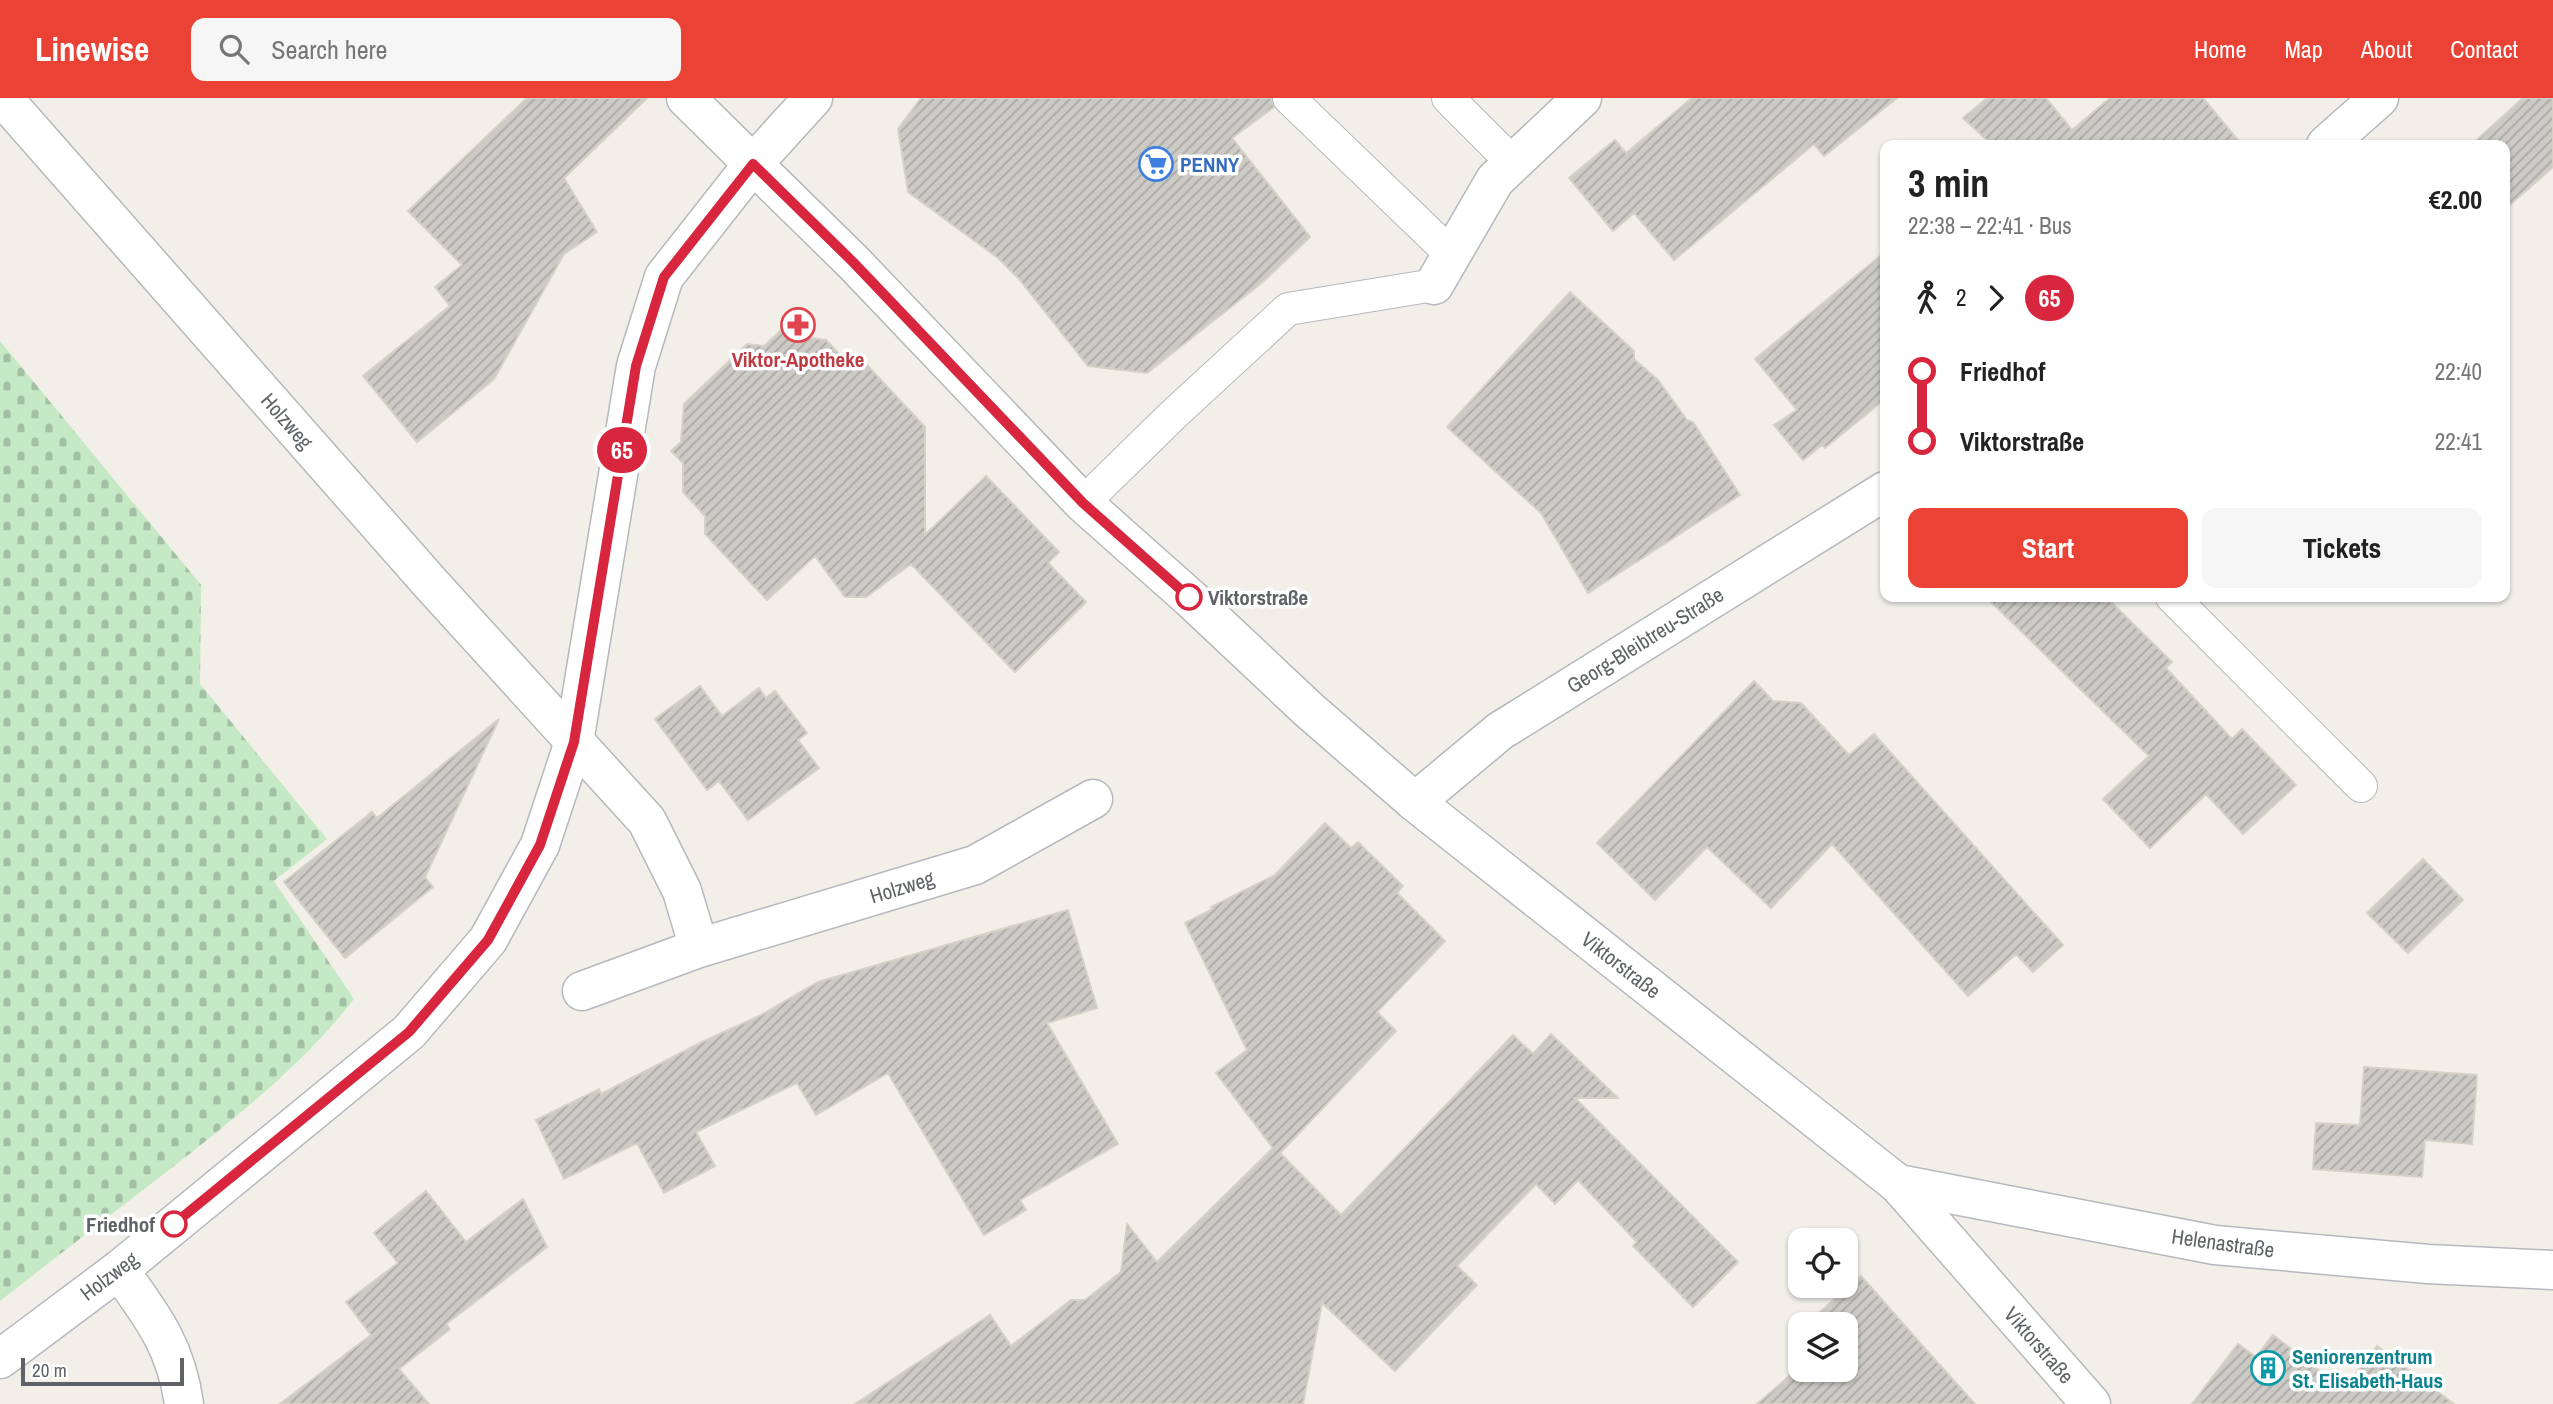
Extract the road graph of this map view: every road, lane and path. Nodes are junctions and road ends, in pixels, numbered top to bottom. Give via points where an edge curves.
1 (3, 98) edge
2 (687, 98) edge
3 (813, 98) edge
4 (1289, 98) edge
5 (1448, 98) edge
6 (1582, 98) edge
7 (2379, 98) edge
8 (2332, 140) edge
9 (1513, 163) junction
10 (753, 164) junction
11 (1443, 270) junction
12 (1880, 494) edge
13 (1083, 503) junction
14 (2177, 602) edge
15 (574, 742) junction
16 (2361, 786) dead end
17 (1093, 799) dead end
18 (1415, 802) junction
19 (699, 948) junction
20 (582, 991) dead end
21 (1898, 1184) junction
22 (119, 1270) junction
23 (2553, 1270) edge
24 (0, 1359) edge
25 (184, 1404) edge
26 (2091, 1404) edge

1 - 15 street, Holzweg
2 - 10 street, Viktorstraße
3 - 10 street, Holzweg
4 - 11 lane
5 - 9 lane
6 - 9 street
7 - 8 street
9 - 11 street via 1495,180
10 - 13 street, Viktorstraße
10 - 15 street, Holzweg via 664,277 636,366
11 - 13 lane via 1288,309
12 - 18 street, Georg-Bleibtreu-Straße via 1500,731
13 - 18 street, Viktorstraße
14 - 16 lane
15 - 19 street, Holzweg via 647,821 682,891
15 - 22 street, Holzweg via 540,845 488,940 409,1032
17 - 19 street, Holzweg via 975,865
18 - 21 street, Viktorstraße
19 - 20 street, Holzweg
21 - 23 street, Helenastraße via 2215,1245
21 - 26 street, Viktorstraße
22 - 24 street, Holzweg
22 - 25 street via 164,1334

